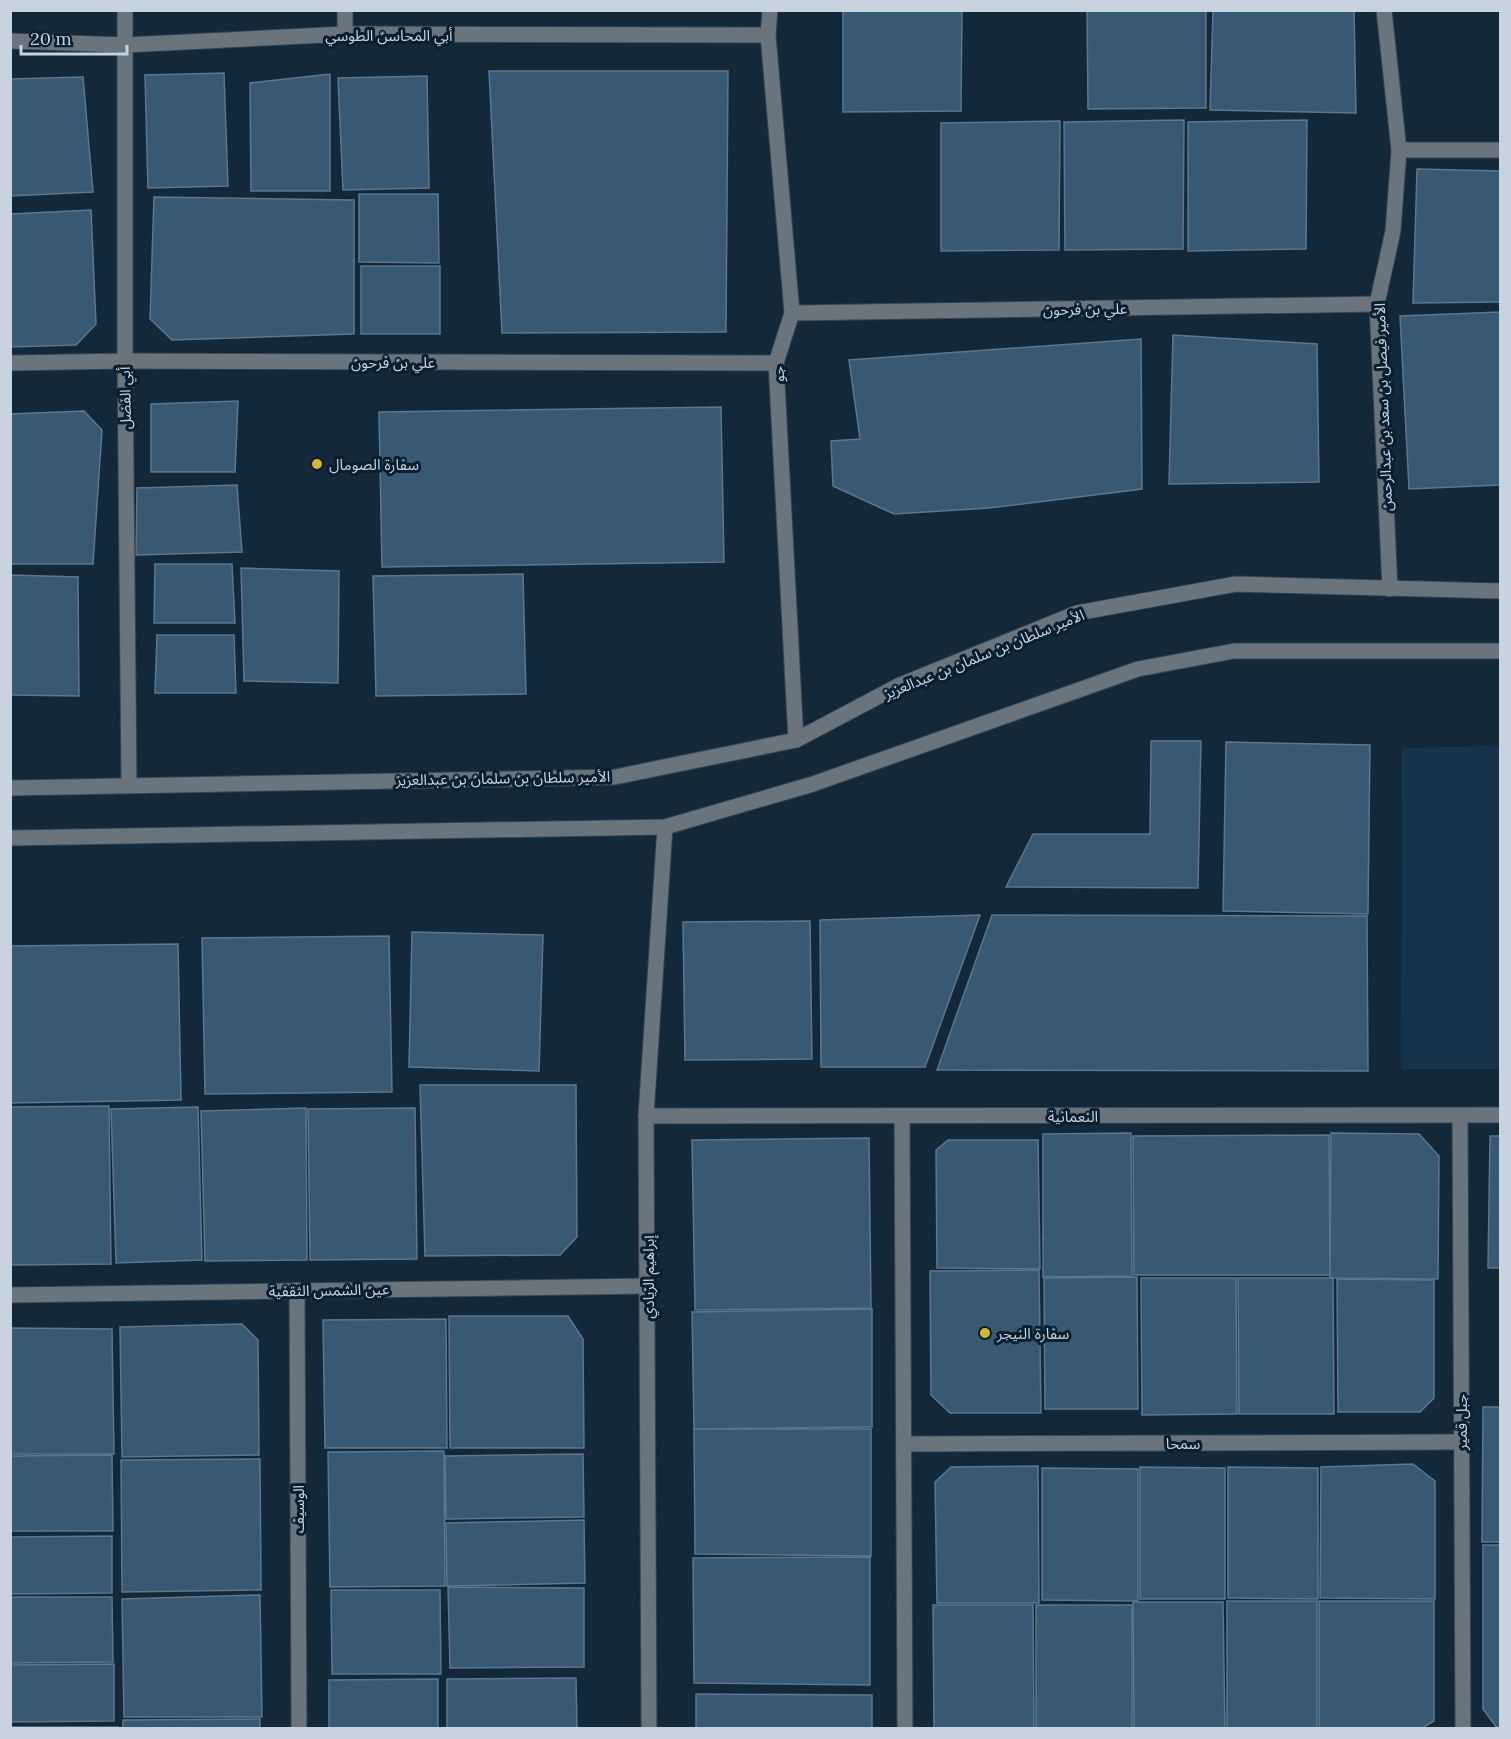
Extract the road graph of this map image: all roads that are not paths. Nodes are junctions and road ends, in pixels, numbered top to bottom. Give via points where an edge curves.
1 (125, 10) edge
2 (345, 10) edge
3 (770, 10) edge
4 (1384, 10) edge
5 (345, 34) junction
6 (768, 35) junction
7 (10, 41) edge
8 (125, 45) junction
9 (1399, 150) junction
10 (1500, 150) edge
11 (1377, 304) junction
12 (792, 313) junction
13 (125, 361) junction
14 (10, 363) edge
15 (776, 363) junction
16 (1390, 589) junction
17 (1500, 591) edge
18 (1500, 651) edge
19 (796, 740) junction
20 (129, 785) junction
21 (10, 788) edge
22 (665, 827) junction
23 (10, 838) edge
24 (1500, 1115) edge
25 (646, 1116) junction
26 (902, 1116) junction
27 (1460, 1116) junction
28 (648, 1286) junction
29 (297, 1290) junction
30 (10, 1295) edge
31 (1461, 1442) junction
32 (904, 1443) junction
33 (299, 1728) edge
34 (649, 1728) edge
35 (905, 1728) edge
36 (1463, 1728) edge

1 - 8 street, أبي الفضل
2 - 5 street
3 - 6 street, جو
4 - 9 street, الأمير فيصل بن سعد بن عبدالرحمن
5 - 6 street, أبي المحاسن الطوسي
5 - 8 street, أبي المحاسن الطوسي
6 - 12 street, جو
7 - 8 street, أبي المحاسن الطوسي
8 - 13 street, أبي الفضل
9 - 10 street
9 - 11 street, الأمير فيصل بن سعد بن عبدالرحمن via 1393,231
11 - 12 street, علي بن فرحون
11 - 16 street, الأمير فيصل بن سعد بن عبدالرحمن
12 - 15 street, جو
13 - 14 street, علي بن فرحون
13 - 15 street, علي بن فرحون
13 - 20 street, أبي الفضل
15 - 19 street, جو
16 - 17 street, الأمير سلطان بن سلمان بن عبدالعزيز
16 - 19 street, الأمير سلطان بن سلمان بن عبدالعزيز via 1236,584 1077,613 900,685
18 - 22 street via 1234,651 1138,669 813,784
19 - 20 street, الأمير سلطان بن سلمان بن عبدالعزيز via 615,777
20 - 21 street, الأمير سلطان بن سلمان بن عبدالعزيز
22 - 23 street
22 - 25 street, إبراهيم الزيادي
24 - 27 street, النعمانية
25 - 26 street, النعمانية
25 - 28 street, إبراهيم الزيادي
26 - 27 street, النعمانية
26 - 32 street
27 - 31 street, جبل قمير
28 - 29 street, عين الشمس الثقفية
28 - 34 street, إبراهيم الزيادي
29 - 30 street, عين الشمس الثقفية
29 - 33 street, الوسيف
31 - 32 street, سمحا
31 - 36 street, جبل قمير
32 - 35 street

